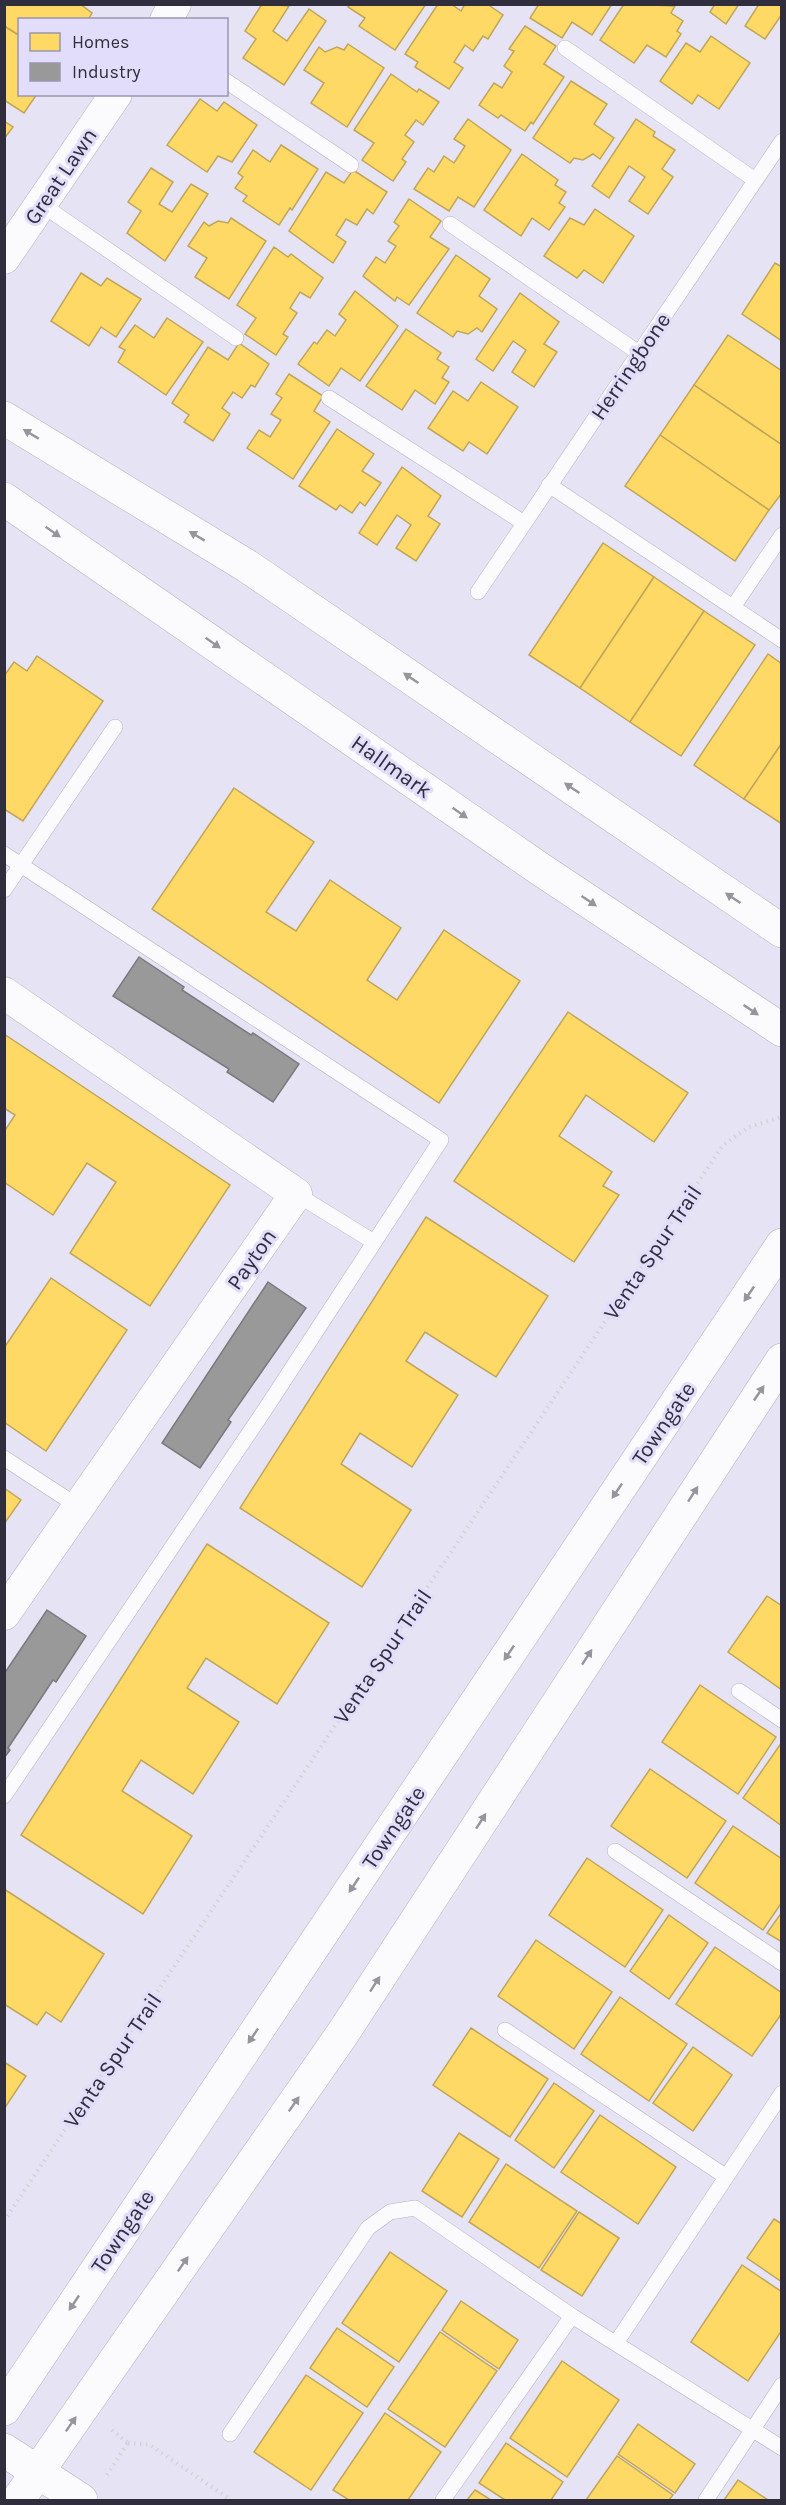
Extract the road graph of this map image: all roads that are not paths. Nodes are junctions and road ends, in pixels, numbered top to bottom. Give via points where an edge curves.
1 (175, 4) edge
2 (167, 18) edge
3 (565, 48) dead end
4 (228, 82) edge
5 (115, 96) edge
6 (782, 141) edge
7 (351, 165) dead end
8 (755, 180) junction
9 (41, 204) junction
10 (450, 224) dead end
11 (4, 258) edge
12 (236, 338) dead end
13 (639, 353) junction
14 (329, 398) dead end
15 (4, 418) edge
16 (549, 486) junction
17 (4, 499) edge
18 (524, 523) junction
19 (782, 535) edge
20 (478, 592) dead end
21 (733, 607) junction
22 (782, 640) edge
23 (115, 727) dead end
24 (4, 854) edge
25 (20, 864) junction
26 (4, 890) edge
27 (782, 931) edge
28 (4, 993) edge
29 (782, 1030) edge
30 (296, 1194) junction
31 (374, 1242) junction
32 (782, 1245) edge
33 (782, 1360) edge
34 (4, 1458) edge
35 (79, 1507) junction
36 (4, 1614) edge
37 (739, 1691) dead end
38 (782, 1720) edge
39 (4, 1796) edge
40 (615, 1851) dead end
41 (782, 1963) edge
42 (505, 2030) dead end
43 (782, 2093) edge
44 (725, 2176) junction
45 (572, 2316) junction
46 (616, 2343) junction
47 (782, 2385) edge
48 (4, 2409) edge
49 (755, 2429) junction
50 (231, 2434) dead end
51 (782, 2448) edge
52 (4, 2450) edge
53 (38, 2472) junction
54 (92, 2491) edge
55 (18, 2500) edge
56 (443, 2500) edge
57 (706, 2500) edge

1 - 2 street
3 - 8 lane
4 - 7 lane
5 - 9 street, Great Lawn
6 - 8 lane, Herringbone
8 - 13 lane, Herringbone
9 - 11 street, Great Lawn
9 - 12 lane
10 - 13 lane
13 - 16 lane, Herringbone
14 - 18 lane
27 -> 15 street via 247,566
16 - 18 lane, Herringbone
16 - 21 lane
17 -> 29 street, Hallmark via 540,869
18 - 20 lane, Herringbone
19 - 21 lane
21 - 22 lane
23 - 25 lane
24 - 25 lane
25 - 26 lane
25 - 31 lane via 441,1140
28 - 30 street
30 - 31 lane
30 - 35 street, Payton
31 - 39 lane
32 -> 48 street, Towngate
53 -> 33 street via 343,2033
34 - 35 lane
35 - 36 street, Payton
37 - 38 lane
40 - 41 lane
42 - 44 lane
43 - 44 lane
44 - 46 lane
45 - 46 lane
45 - 50 lane via 415,2208 390,2212 368,2228
45 - 56 lane
46 - 49 lane
47 - 49 lane
49 - 51 lane
49 - 57 lane
52 - 53 street
53 - 54 street
53 - 55 street

